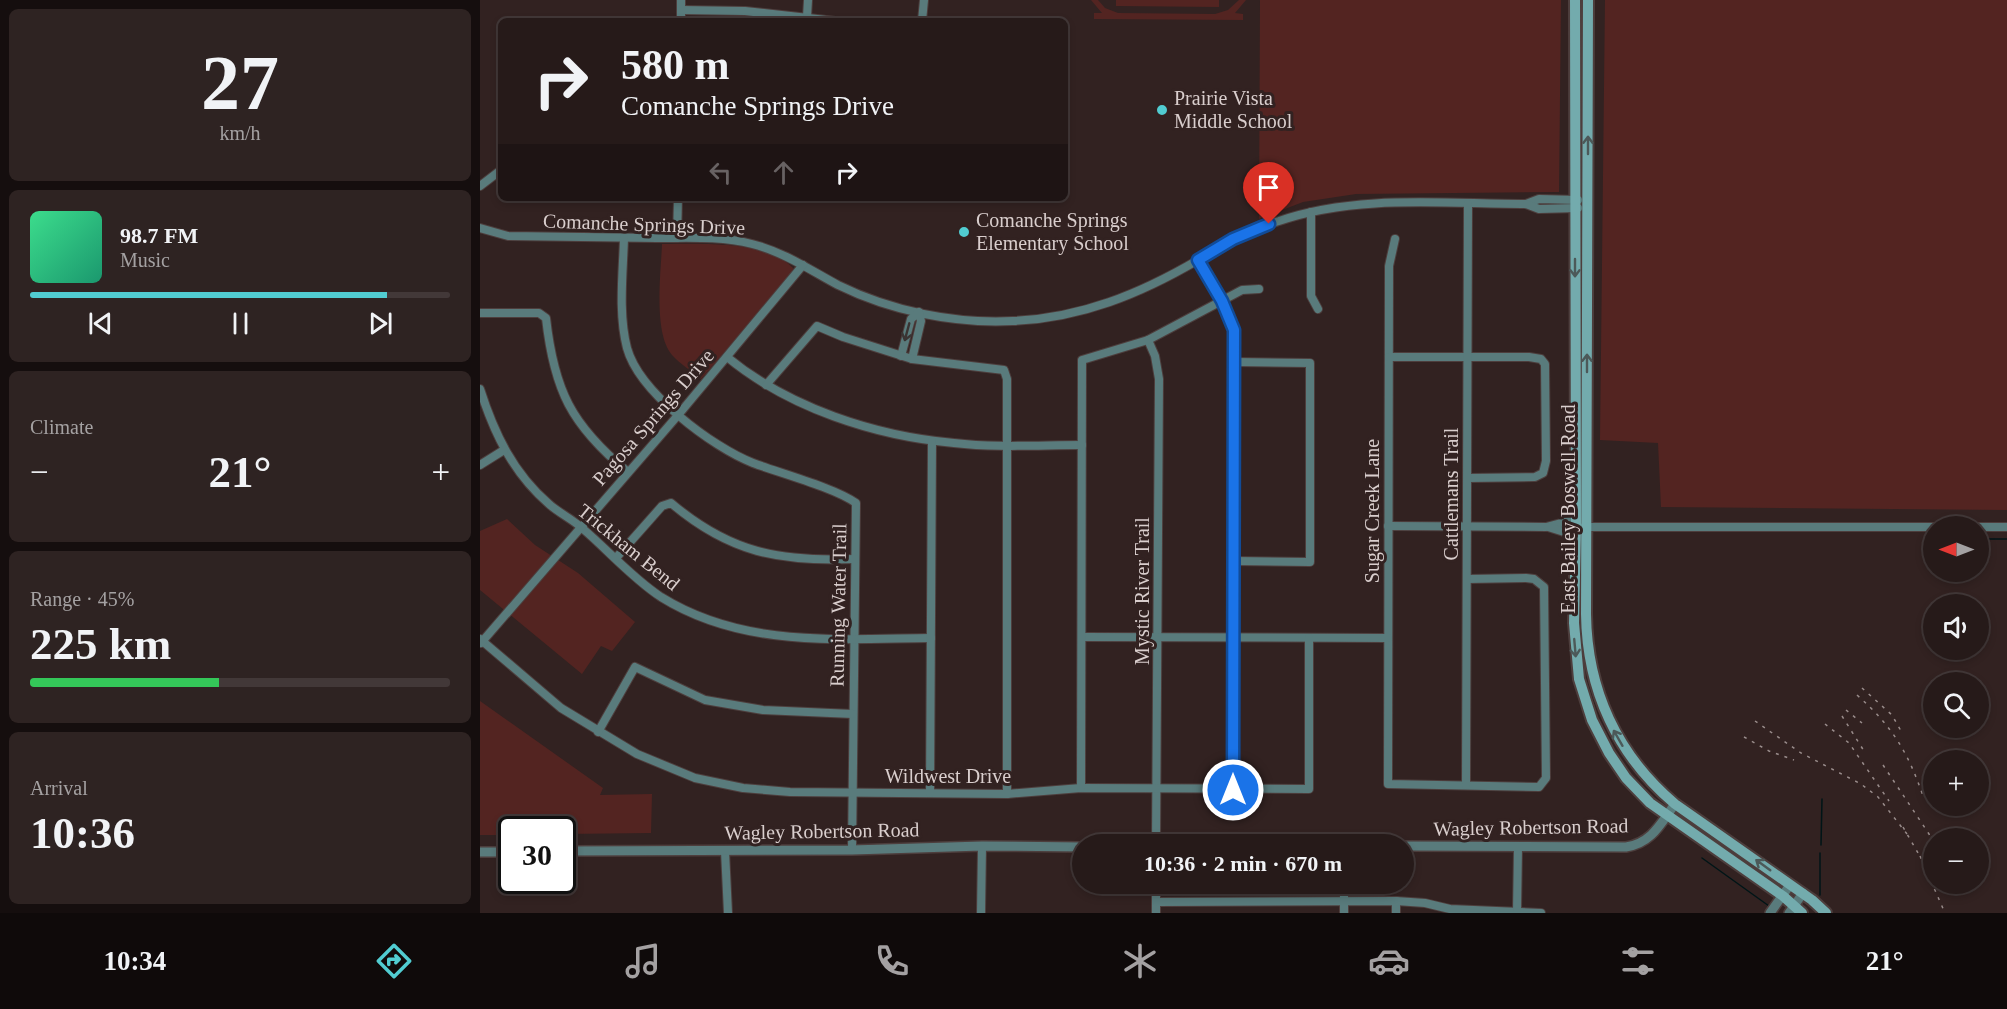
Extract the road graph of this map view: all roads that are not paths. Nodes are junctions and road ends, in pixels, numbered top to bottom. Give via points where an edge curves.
1 (681, 0) edge
2 (808, 0) edge
3 (924, 0) edge
4 (1575, 0) edge
5 (1588, 0) edge
6 (681, 10) junction
7 (807, 16) junction
8 (681, 18) edge
9 (818, 18) edge
10 (922, 18) edge
11 (1575, 62) junction
12 (1588, 62) junction
13 (498, 172) edge
14 (480, 186) edge
15 (678, 201) edge
16 (1468, 204) junction
17 (1575, 204) junction
18 (1588, 204) junction
19 (1311, 212) junction
20 (480, 228) edge
21 (624, 238) junction
22 (678, 238) junction
23 (1395, 239) dead end
24 (1198, 260) junction
25 (803, 265) junction
26 (1259, 289) dead end
27 (1222, 301) junction
28 (1318, 309) dead end
29 (919, 312) junction
30 (480, 314) edge
31 (1148, 340) junction
32 (901, 356) junction
33 (727, 357) junction
34 (1389, 357) junction
35 (1468, 357) junction
36 (912, 359) junction
37 (1235, 362) junction
38 (766, 385) junction
39 (480, 389) edge
40 (678, 414) junction
41 (932, 441) junction
42 (1007, 445) junction
43 (1082, 445) junction
44 (504, 450) junction
45 (480, 465) edge
46 (628, 472) junction
47 (1468, 478) junction
48 (1579, 524) junction
49 (580, 526) junction
50 (1388, 526) junction
51 (1467, 527) junction
52 (1546, 527) junction
53 (1923, 527) edge
54 (1989, 527) edge
55 (2007, 527) edge
56 (1576, 540) junction
57 (616, 558) junction
58 (855, 559) junction
59 (1234, 561) junction
60 (1467, 579) junction
61 (1082, 637) junction
62 (1158, 637) junction
63 (854, 638) junction
64 (931, 638) junction
65 (1234, 638) junction
66 (1309, 638) junction
67 (1388, 638) junction
68 (481, 642) edge
69 (853, 714) junction
70 (598, 732) junction
71 (1466, 785) junction
72 (1081, 788) junction
73 (1158, 789) junction
74 (1233, 790) junction
75 (853, 793) junction
76 (930, 793) junction
77 (1006, 794) junction
78 (1675, 804) junction
79 (1667, 815) junction
80 (1156, 834) edge
81 (982, 846) junction
82 (1414, 846) edge
83 (1072, 847) edge
84 (1518, 847) junction
85 (852, 850) junction
86 (576, 851) edge
87 (725, 851) junction
88 (480, 852) edge
89 (498, 852) edge
90 (1790, 885) junction
91 (1803, 893) junction
92 (1156, 894) edge
93 (1344, 894) edge
94 (1783, 896) junction
95 (1344, 901) junction
96 (1396, 901) junction
97 (1156, 902) junction
98 (1261, 902) junction
99 (1795, 910) edge
100 (1480, 912) edge
101 (1517, 912) edge
102 (728, 913) edge
103 (981, 913) edge
104 (1156, 913) edge
105 (1260, 913) edge
106 (1344, 913) edge
107 (1396, 913) edge
108 (1541, 913) edge
109 (1770, 913) edge
110 (1826, 913) edge

1 - 6 street
2 - 7 street
3 - 10 street
4 - 11 main road, East Bailey Boswell Road
5 - 12 main road, East Bailey Boswell Road
6 - 7 street
6 - 8 street
7 - 9 street
11 - 12 main road
11 - 17 main road, East Bailey Boswell Road
18 -> 12 main road, East Bailey Boswell Road
13 - 14 street
15 - 22 street
16 - 17 street, Comanche Springs Drive via 1526,204 1539,199
16 - 19 street, Comanche Springs Drive via 1367,204
16 - 35 street, Cattlemans Trail
17 - 18 street, Comanche Springs Drive
17 -> 48 main road, East Bailey Boswell Road
48 -> 18 main road, East Bailey Boswell Road
19 - 24 street, Comanche Springs Drive via 1243,234
19 - 28 street via 1311,296
20 - 21 street, Comanche Springs Drive via 508,236
21 - 22 street, Comanche Springs Drive
21 - 40 street, Running Water Trail via 623,318 627,349 640,375
22 - 25 street, Comanche Springs Drive via 745,242
23 - 34 street, Sugar Creek Lane via 1389,266
24 - 27 street
24 - 29 street, Comanche Springs Drive via 1128,296 1064,316 989,322
25 - 29 street, Comanche Springs Drive via 847,289
25 - 33 street, Pagosa Springs Drive
26 - 27 street via 1242,290
27 - 31 street
27 - 37 street via 1234,330
29 -> 32 street via 911,319
29 - 36 street via 921,321
30 - 46 street via 539,313 546,318 552,364 562,392 581,426 601,450
31 - 43 street via 1082,360
31 - 62 street, Mystic River Trail via 1159,379
32 - 36 street
32 - 38 street via 817,326
33 - 38 street
33 - 40 street, Pagosa Springs Drive
34 - 35 street
34 - 50 street, Sugar Creek Lane
35 - 47 street, Cattlemans Trail
35 - 47 street via 1529,357 1541,359 1546,369 1543,473 1535,477
36 - 42 street via 1004,370
37 - 59 street
37 - 59 street via 1310,363 1310,562
38 - 41 street via 848,420
39 - 44 street, Trickham Bend
40 - 46 street, Pagosa Springs Drive
40 - 58 street, Running Water Trail via 742,459 856,503
41 - 42 street
41 - 64 street
42 - 43 street
42 - 77 street
43 - 61 street
44 - 45 street
44 - 49 street, Trickham Bend via 522,477 549,505
46 - 49 street, Pagosa Springs Drive
47 - 51 street, Cattlemans Trail
48 - 52 street
48 - 53 street
48 - 56 main road, East Bailey Boswell Road
78 -> 48 main road, East Bailey Boswell Road via 1647,778 1624,748 1595,686 1586,633
49 - 57 street, Trickham Bend
49 - 68 street, Pagosa Springs Drive
50 - 51 street
50 - 67 street, Sugar Creek Lane
51 - 52 street
51 - 60 street, Cattlemans Trail
52 - 56 street
54 - 55 street
56 -> 79 main road, East Bailey Boswell Road via 1574,637 1582,693 1599,735 1626,778
57 - 58 street via 662,506 671,503 715,536 753,552 790,559
57 - 63 street, Trickham Bend via 659,596 730,628 785,638
58 - 63 street, Running Water Trail
59 - 65 street
60 - 71 street, Cattlemans Trail
60 - 71 street via 1526,578 1544,587 1546,778 1539,787
61 - 62 street
61 - 72 street
62 - 65 street
62 - 73 street, Mystic River Trail
63 - 64 street, Trickham Bend
63 - 69 street, Running Water Trail
64 - 76 street
65 - 66 street
65 - 74 street
66 - 67 street
66 - 74 street, Wildwest Drive via 1309,789
67 - 71 street, Sugar Creek Lane via 1388,784
68 - 70 street, Wildwest Drive
69 - 70 street via 763,710 705,700 635,667
69 - 75 street, Running Water Trail
70 - 75 street, Wildwest Drive via 637,754 720,784 767,791
72 - 73 street, Wildwest Drive
72 - 77 street, Wildwest Drive
73 - 74 street, Wildwest Drive
73 - 80 street, Mystic River Trail
75 - 76 street, Wildwest Drive
75 - 85 street, Running Water Trail
76 - 77 street, Wildwest Drive
78 - 79 street, Wagley Robertson Road
90 -> 78 main road, East Bailey Boswell Road
79 - 84 street, Wagley Robertson Road via 1653,834 1635,846
79 - 94 main road, East Bailey Boswell Road
81 - 83 street, Wagley Robertson Road
81 - 85 street, Wagley Robertson Road
81 - 103 street
82 - 84 street, Wagley Robertson Road
84 - 101 street
85 - 87 street, Wagley Robertson Road
86 - 87 street, Wagley Robertson Road
87 - 102 street
88 - 89 street
90 - 91 main road, East Bailey Boswell Road
90 - 94 street
91 - 99 street
91 - 110 main road, East Bailey Boswell Road
92 - 97 street
93 - 95 street
94 - 99 main road, East Bailey Boswell Road
94 - 109 street
95 - 96 street
95 - 98 street
95 - 106 street
96 - 100 street
96 - 107 street
97 - 98 street
97 - 104 street
98 - 105 street
100 - 101 street
101 - 108 street

